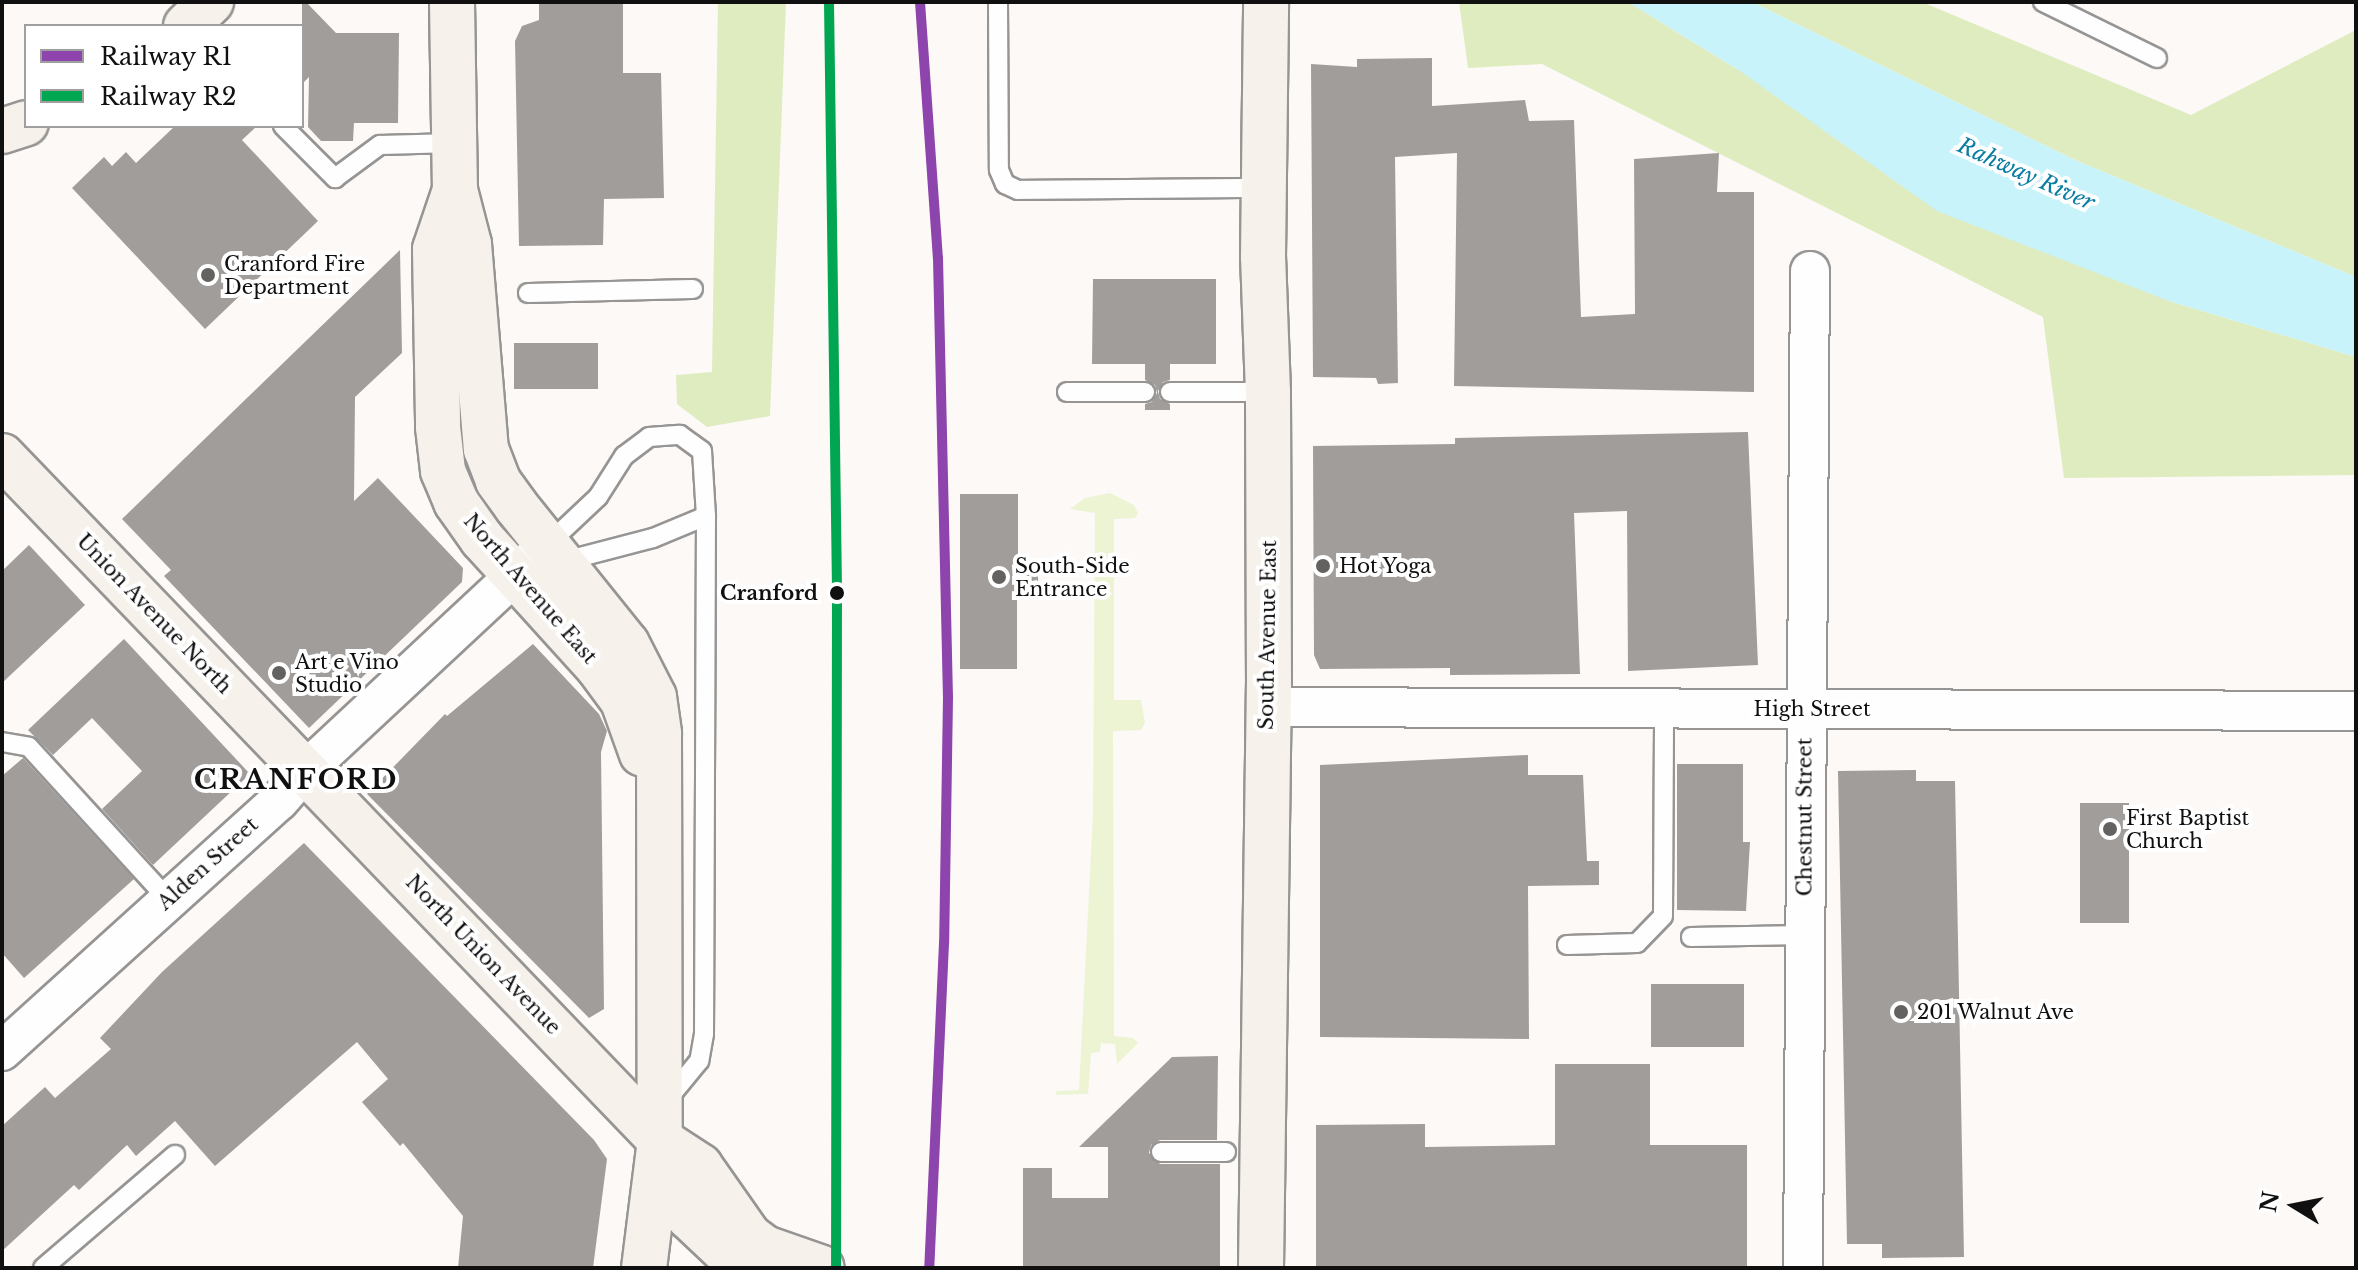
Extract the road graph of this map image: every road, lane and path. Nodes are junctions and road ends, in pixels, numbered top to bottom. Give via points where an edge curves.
1 (211, 2) edge
2 (452, 2) edge
3 (998, 2) edge
4 (1266, 2) edge
5 (2043, 2) edge
6 (188, 24) edge
7 (2157, 58) dead end
8 (24, 124) edge
9 (285, 128) edge
10 (2, 131) edge
11 (455, 143) junction
12 (1265, 188) junction
13 (455, 190) junction
14 (1810, 271) dead end
15 (693, 289) dead end
16 (528, 293) dead end
17 (1067, 392) dead end
18 (1145, 392) dead end
19 (1170, 392) dead end
20 (1268, 392) junction
21 (2, 456) edge
22 (706, 516) junction
23 (553, 554) junction
24 (515, 576) junction
25 (1268, 707) junction
26 (1664, 709) junction
27 (1805, 709) junction
28 (2356, 711) edge
29 (2, 742) edge
30 (305, 771) junction
31 (657, 790) junction
32 (168, 899) junction
33 (1804, 935) junction
34 (1691, 937) dead end
35 (1567, 945) dead end
36 (2, 1051) edge
37 (660, 1124) junction
38 (1161, 1152) dead end
39 (1226, 1152) dead end
40 (175, 1155) dead end
41 (43, 1268) edge
42 (644, 1268) edge
43 (743, 1268) edge
44 (822, 1268) edge
45 (1261, 1268) edge
46 (1803, 1268) edge

1 - 6 main road
2 - 11 main road, North Avenue East
3 - 12 lane via 999,170 1005,184 1018,190
4 - 12 main road, South Avenue East
5 - 7 lane
8 - 10 main road
9 - 11 lane via 335,178 380,145
11 - 13 main road, North Avenue East
12 - 20 main road, South Avenue East
13 - 23 main road, North Avenue East via 469,244 486,449 498,481
13 - 24 main road, North Avenue East via 435,249 443,471 456,502
14 - 27 street, Chestnut Street
15 - 16 lane
17 - 18 lane
19 - 20 lane
20 - 25 main road, South Avenue East
21 - 30 main road, Union Avenue North
22 - 23 lane via 653,538
22 - 23 lane via 702,451 680,435 649,437 624,456
22 - 37 lane via 704,1034 699,1061
23 - 24 street, Alden Street
23 - 31 main road, North Avenue East via 627,644 654,697
24 - 30 street, Alden Street
24 - 31 main road, North Avenue East via 623,701
25 - 26 street, High Street
25 - 45 main road, South Avenue East
26 - 27 street, High Street
26 - 35 lane via 1663,916 1637,943
27 - 28 street, High Street
27 - 33 street, Chestnut Street
29 - 32 lane via 29,747
30 - 32 street, Alden Street via 279,801
30 - 37 main road, North Union Avenue
31 - 37 main road, North Avenue East
32 - 36 street, Alden Street
33 - 34 lane
33 - 46 street, Chestnut Street
37 - 42 main road
37 - 43 main road, North Union Avenue via 689,1217
37 - 44 main road, North Union Avenue via 700,1166 749,1236 765,1248
38 - 39 lane
40 - 41 lane

